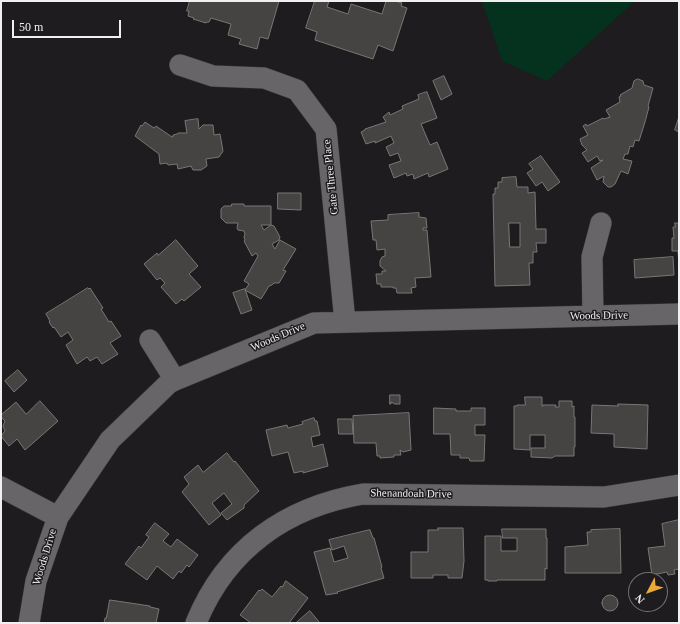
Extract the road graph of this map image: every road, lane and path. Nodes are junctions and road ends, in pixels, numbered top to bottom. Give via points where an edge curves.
1 (180, 65) dead end
2 (601, 223) dead end
3 (679, 314) edge
4 (593, 316) junction
5 (345, 322) junction
6 (150, 340) dead end
7 (175, 380) junction
8 (679, 485) edge
9 (1, 487) edge
10 (58, 517) junction
11 (29, 623) edge
12 (196, 623) edge

1 - 5 street, Gate Three Place via 213,76 264,78 297,90 326,129
2 - 4 street via 592,257
3 - 4 street, Woods Drive
4 - 5 street, Woods Drive
5 - 7 street, Woods Drive via 314,323
6 - 7 street
7 - 10 street, Woods Drive via 110,440
8 - 12 street, Shenandoah Drive via 604,497 363,494 343,497 304,510 285,520 248,548 222,576
9 - 10 street
10 - 11 street, Woods Drive via 36,581

